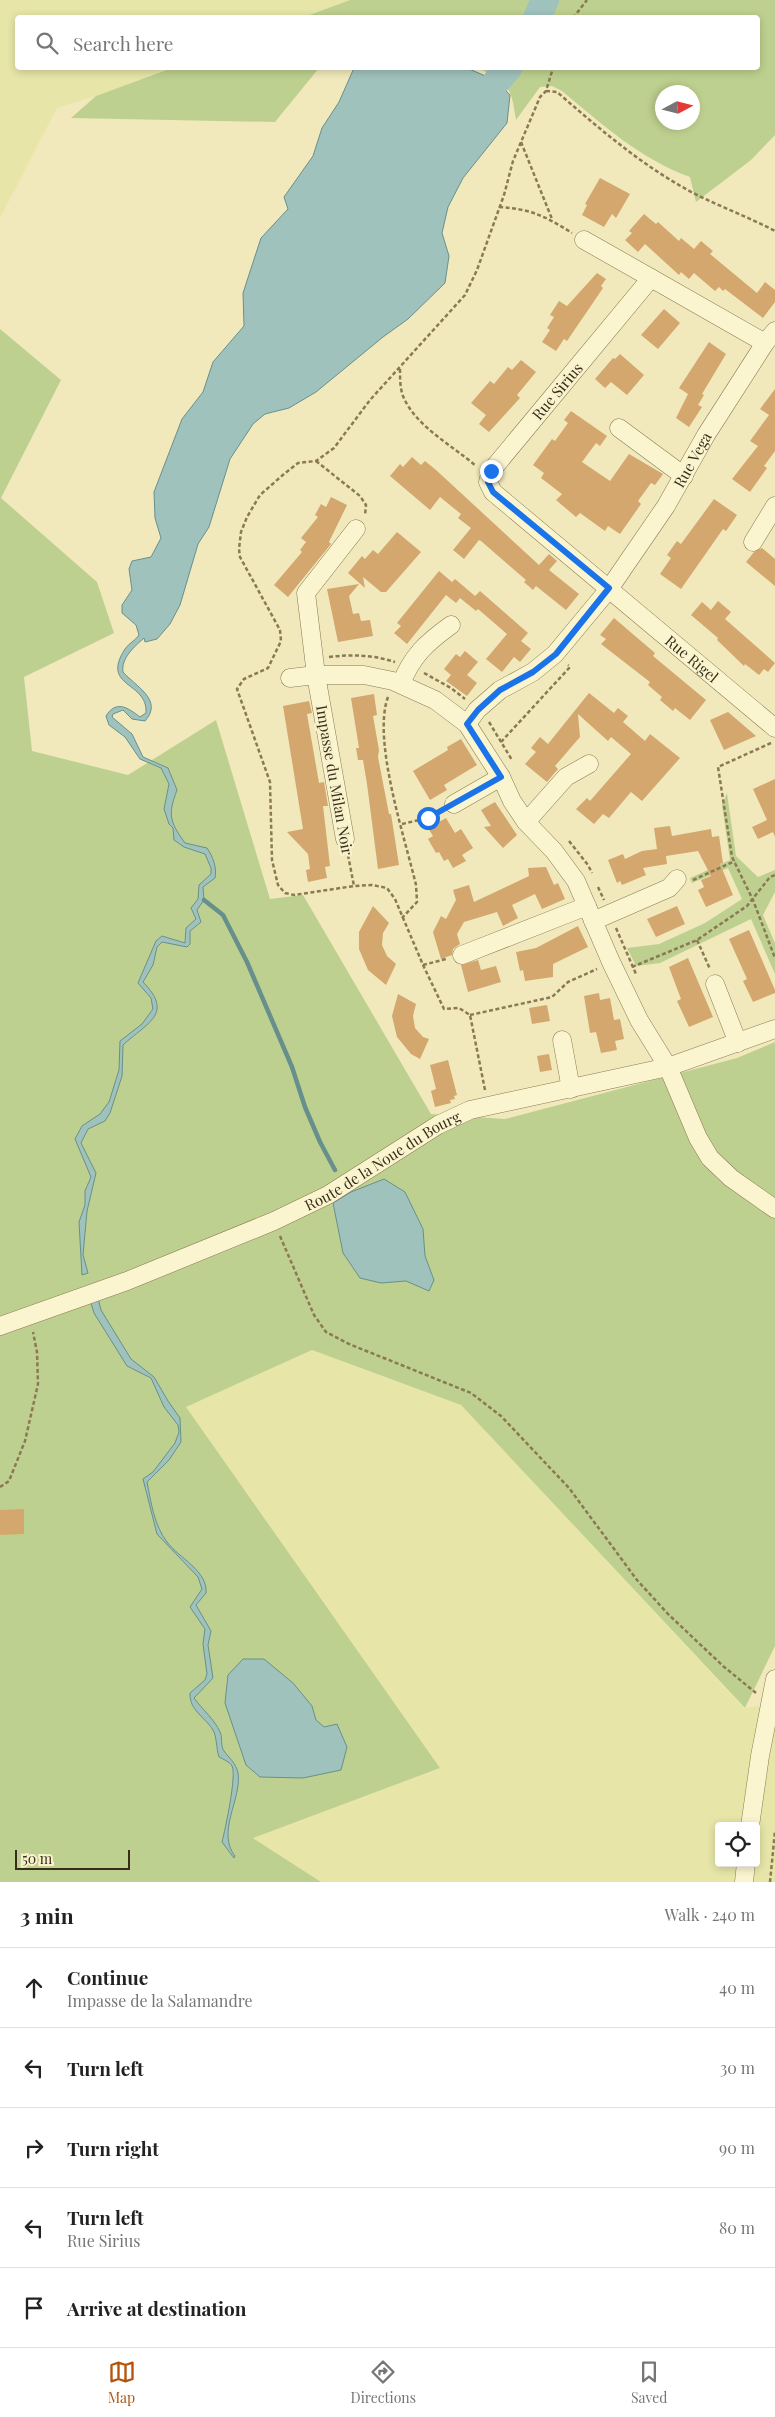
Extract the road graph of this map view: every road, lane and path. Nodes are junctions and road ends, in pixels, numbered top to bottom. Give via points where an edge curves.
1 (587, 0) edge
2 (575, 15) edge
3 (552, 70) edge
4 (546, 91) junction
5 (521, 142) junction
6 (499, 207) junction
7 (553, 221) junction
8 (775, 231) edge
9 (584, 240) joint
10 (651, 278) junction
11 (770, 337) edge
12 (400, 368) junction
13 (619, 428) dead end
14 (316, 461) junction
15 (684, 476) junction
16 (488, 477) junction
17 (775, 506) edge
18 (356, 529) joint
19 (753, 542) dead end
20 (609, 588) junction
21 (450, 625) dead end
22 (556, 654) junction
23 (316, 675) junction
24 (290, 678) dead end
25 (397, 683) junction
26 (467, 724) junction
27 (775, 728) edge
28 (501, 742) dead end
29 (775, 742) edge
30 (589, 764) dead end
31 (501, 777) junction
32 (454, 804) joint
33 (526, 822) junction
34 (402, 824) junction
35 (345, 838) joint
36 (735, 861) junction
37 (775, 876) edge
38 (677, 879) joint
39 (354, 886) junction
40 (753, 900) junction
41 (590, 914) junction
42 (402, 918) junction
43 (697, 940) junction
44 (462, 955) joint
45 (775, 958) edge
46 (611, 962) junction
47 (423, 965) junction
48 (714, 984) joint
49 (470, 1015) junction
50 (775, 1029) edge
51 (562, 1040) dead end
52 (738, 1043) junction
53 (668, 1067) junction
54 (571, 1089) junction
55 (488, 1105) junction
56 (775, 1210) edge
57 (274, 1221) junction
58 (30, 1316) junction
59 (0, 1326) edge
60 (0, 1487) edge
61 (775, 1679) edge
62 (770, 1702) junction
63 (751, 1822) edge
64 (775, 1831) edge
65 (746, 1867) edge
66 (744, 1882) edge
67 (770, 1882) edge

1 - 2 path
3 - 4 path
4 - 5 path via 540,97
4 - 8 path via 557,92 620,146 676,182
5 - 6 path
5 - 7 path
6 - 7 path via 531,211
6 - 12 path via 465,294
7 - 9 path
9 - 10 street
10 - 11 street
10 - 16 street, Rue Sirius
11 - 15 street, Rue Vega via 706,435
12 - 14 path via 370,400 334,448
12 - 16 path via 403,397 412,411
13 - 15 street
14 - 18 path via 360,496 366,505 366,514
14 - 39 path via 298,463 260,495 241,532 240,557 280,630 282,641 268,668 244,679 238,694 270,782 272,860 280,890 303,895
15 - 20 street, Rue Vega
16 - 20 street via 493,492
17 - 19 street
18 - 23 street, Impasse du Milan Noir via 306,593
20 - 22 street, Rue Vega
20 - 27 street, Rue Rigel
21 - 25 street via 410,663
22 - 26 street, Rue Vega via 533,672 500,690
22 - 28 path via 570,667
23 - 24 street
23 - 25 street via 364,675
23 - 35 street, Impasse du Milan Noir
25 - 26 street via 435,700
25 - 34 path via 383,709 386,754
26 - 31 street
29 - 36 path via 718,767
30 - 33 street via 566,777
31 - 32 street
31 - 33 street
32 - 34 path via 428,818
33 - 41 street via 554,851 576,881
34 - 42 path via 417,902
35 - 39 path, Impasse du Milan Noir
36 - 38 path via 686,882
36 - 40 path
37 - 40 path via 770,877
38 - 41 street via 669,888
39 - 42 path via 387,888
40 - 43 path
40 - 45 path
41 - 44 street
41 - 46 street
42 - 47 path
43 - 46 path via 630,968
43 - 48 path
44 - 47 path
46 - 49 path via 568,982 552,997
46 - 53 street via 639,1020
47 - 49 path via 444,1009 459,1008
48 - 52 street
49 - 55 path
50 - 52 street, Route de la Noue du Bourg
51 - 54 street
52 - 53 street, Route de la Noue du Bourg
53 - 54 street, Route de la Noue du Bourg
53 - 56 street via 698,1138 710,1158
54 - 55 street, Route de la Noue du Bourg
55 - 57 street, Route de la Noue du Bourg via 438,1125 328,1195
57 - 58 street, Route de la Noue du Bourg via 127,1281
57 - 62 path via 314,1315 326,1332 471,1393 501,1416 569,1488 637,1580 668,1614 723,1666
58 - 59 street, Route de la Noue du Bourg
58 - 60 path via 38,1384 24,1441 9,1481
61 - 62 street
62 - 63 street
64 - 67 path
65 - 66 street

